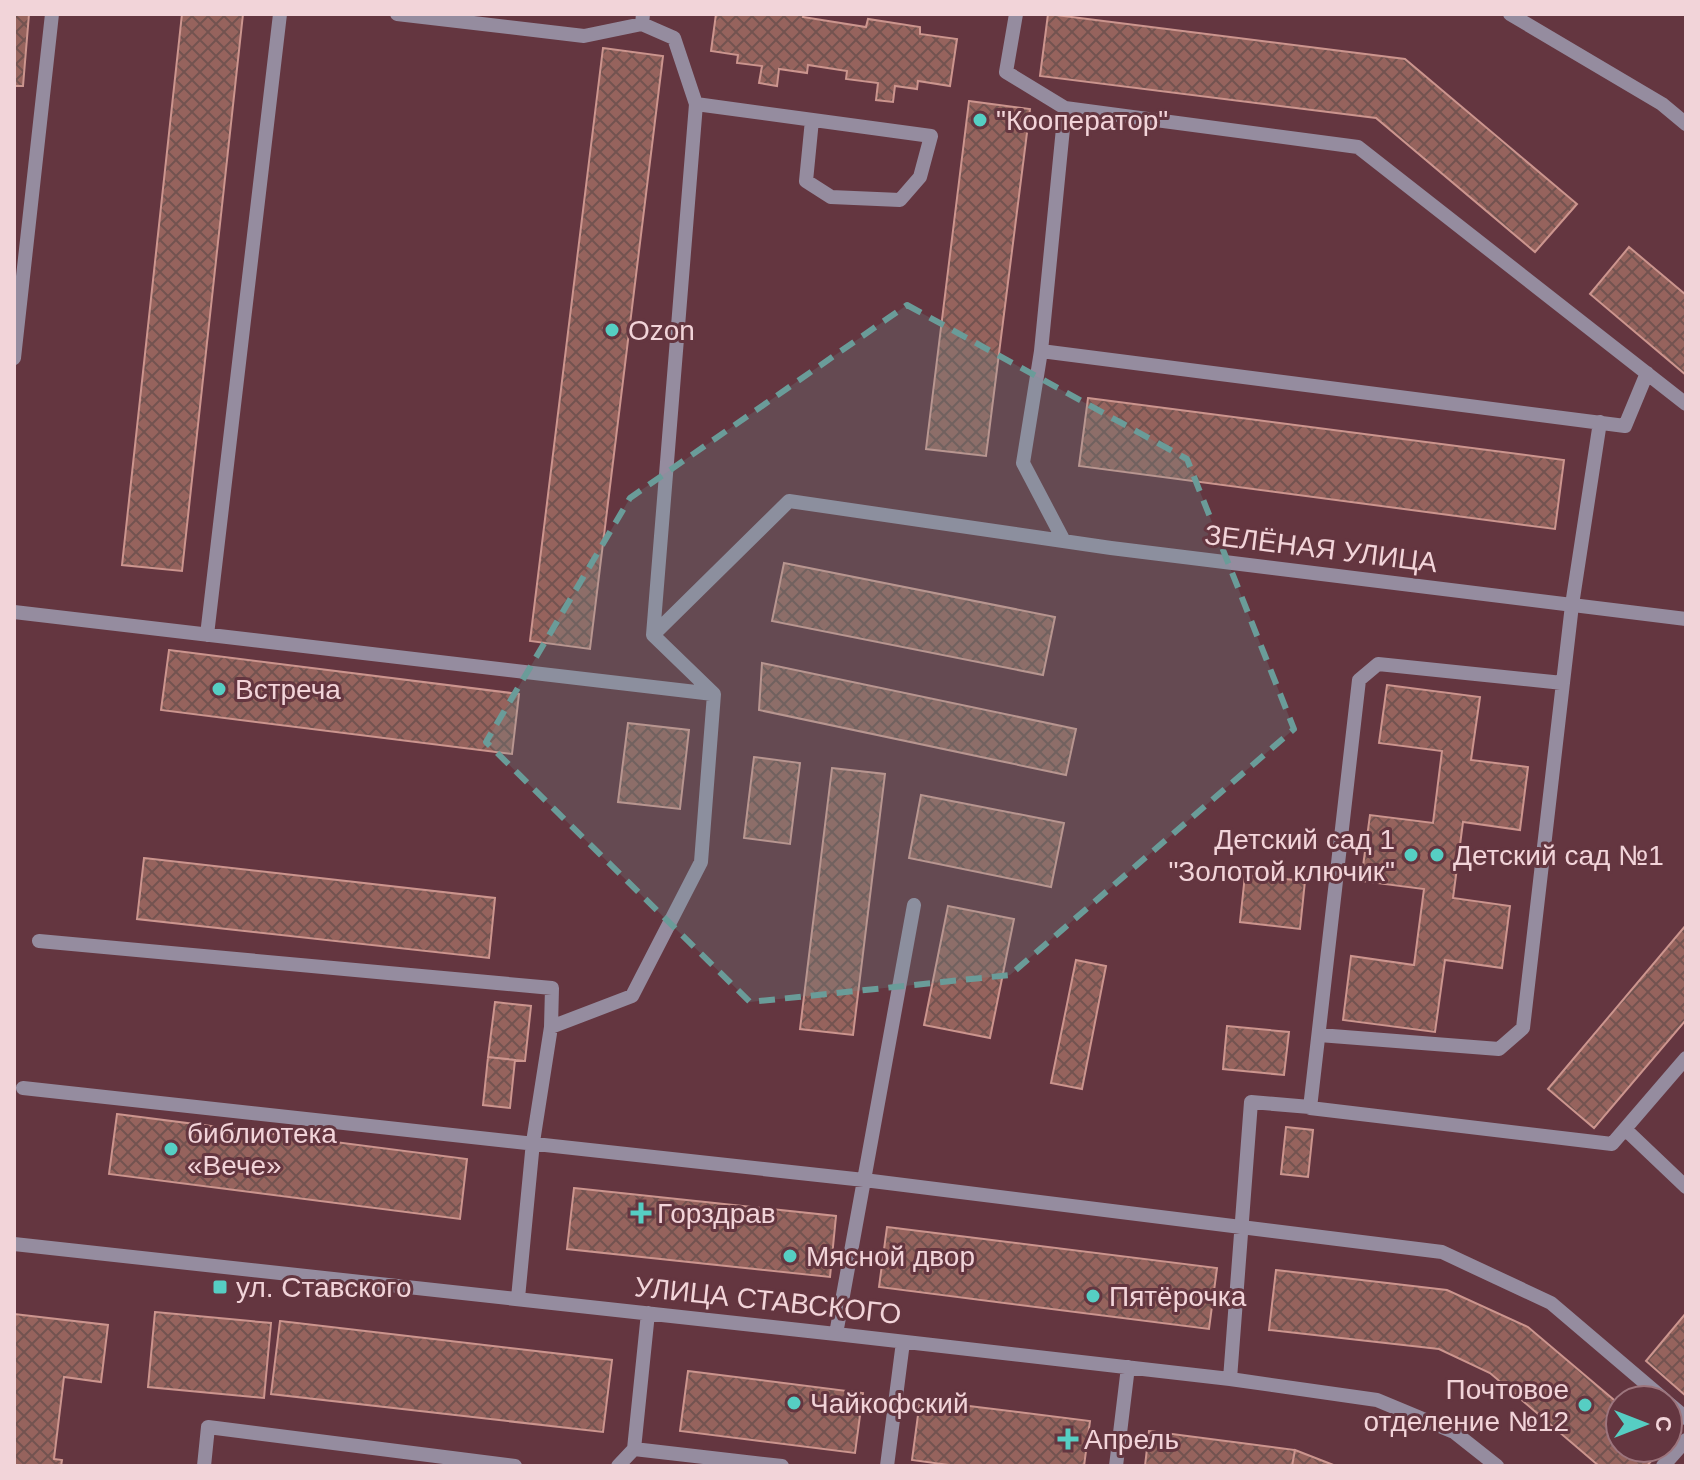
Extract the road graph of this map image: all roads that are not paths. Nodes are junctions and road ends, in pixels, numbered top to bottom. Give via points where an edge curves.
1 (52, 14) edge
2 (280, 14) edge
3 (397, 14) edge
4 (1016, 14) edge
5 (1510, 14) edge
6 (643, 19) edge
7 (696, 104) junction
8 (1065, 108) junction
9 (812, 120) junction
10 (1686, 124) edge
11 (1041, 351) junction
12 (14, 358) edge
13 (1647, 373) junction
14 (1686, 404) edge
15 (1600, 422) junction
16 (1064, 541) junction
17 (1572, 605) junction
18 (14, 612) edge
19 (1686, 619) edge
20 (207, 635) junction
21 (653, 635) junction
22 (1563, 683) junction
23 (714, 694) junction
24 (914, 905) dead end
25 (39, 941) dead end
26 (551, 1027) junction
27 (1319, 1035) junction
28 (1686, 1058) edge
29 (23, 1088) dead end
30 (1310, 1107) junction
31 (1625, 1129) junction
32 (533, 1142) junction
33 (864, 1180) junction
34 (1686, 1187) edge
35 (1242, 1228) junction
36 (14, 1244) edge
37 (518, 1298) junction
38 (648, 1313) junction
39 (836, 1334) junction
40 (903, 1342) junction
41 (1128, 1367) junction
42 (1230, 1379) junction
43 (1646, 1384) edge
44 (1686, 1440) edge
45 (634, 1449) junction
46 (204, 1466) edge
47 (515, 1466) edge
48 (618, 1466) edge
49 (782, 1466) edge
50 (887, 1466) edge
51 (1116, 1466) edge
52 (1497, 1466) edge
53 (1663, 1466) edge

1 - 12 street
2 - 20 street
3 - 6 street via 584,36
4 - 8 street via 1006,72
5 - 10 street via 1662,104
6 - 7 street via 674,38
7 - 9 street
7 - 21 street
8 - 11 street
8 - 13 street via 1358,147
9 - 9 street via 931,136 920,177 900,200 831,197 806,181
11 - 15 street
11 - 16 street via 1023,463
13 - 14 street
13 - 15 street via 1625,426
15 - 17 street
16 - 17 street, ЗЕЛЁНАЯ УЛИЦА
16 - 21 street, ЗЕЛЁНАЯ УЛИЦА via 789,501
17 - 19 street, ЗЕЛЁНАЯ УЛИЦА
17 - 22 street
18 - 20 street
20 - 23 street
21 - 23 street
22 - 27 street via 1523,1028 1499,1049
22 - 27 street via 1378,664 1359,680
23 - 26 street via 701,862 632,996
24 - 33 street
25 - 26 street via 552,988
26 - 32 street
27 - 30 street
28 - 31 street
29 - 32 street
30 - 31 street via 1612,1144
30 - 35 street via 1251,1102
31 - 34 street
32 - 33 street
32 - 37 street
33 - 35 street
33 - 39 street
35 - 42 street
35 - 43 street via 1442,1252 1551,1303
36 - 37 street, УЛИЦА СТАВСКОГО
37 - 38 street, УЛИЦА СТАВСКОГО
38 - 39 street, УЛИЦА СТАВСКОГО
38 - 45 street
39 - 40 street, УЛИЦА СТАВСКОГО
40 - 41 street, УЛИЦА СТАВСКОГО
40 - 50 street
41 - 42 street, УЛИЦА СТАВСКОГО
41 - 51 street
42 - 52 street, УЛИЦА СТАВСКОГО via 1377,1400 1454,1432
44 - 53 street
45 - 48 street
45 - 49 street
46 - 47 street via 208,1427

